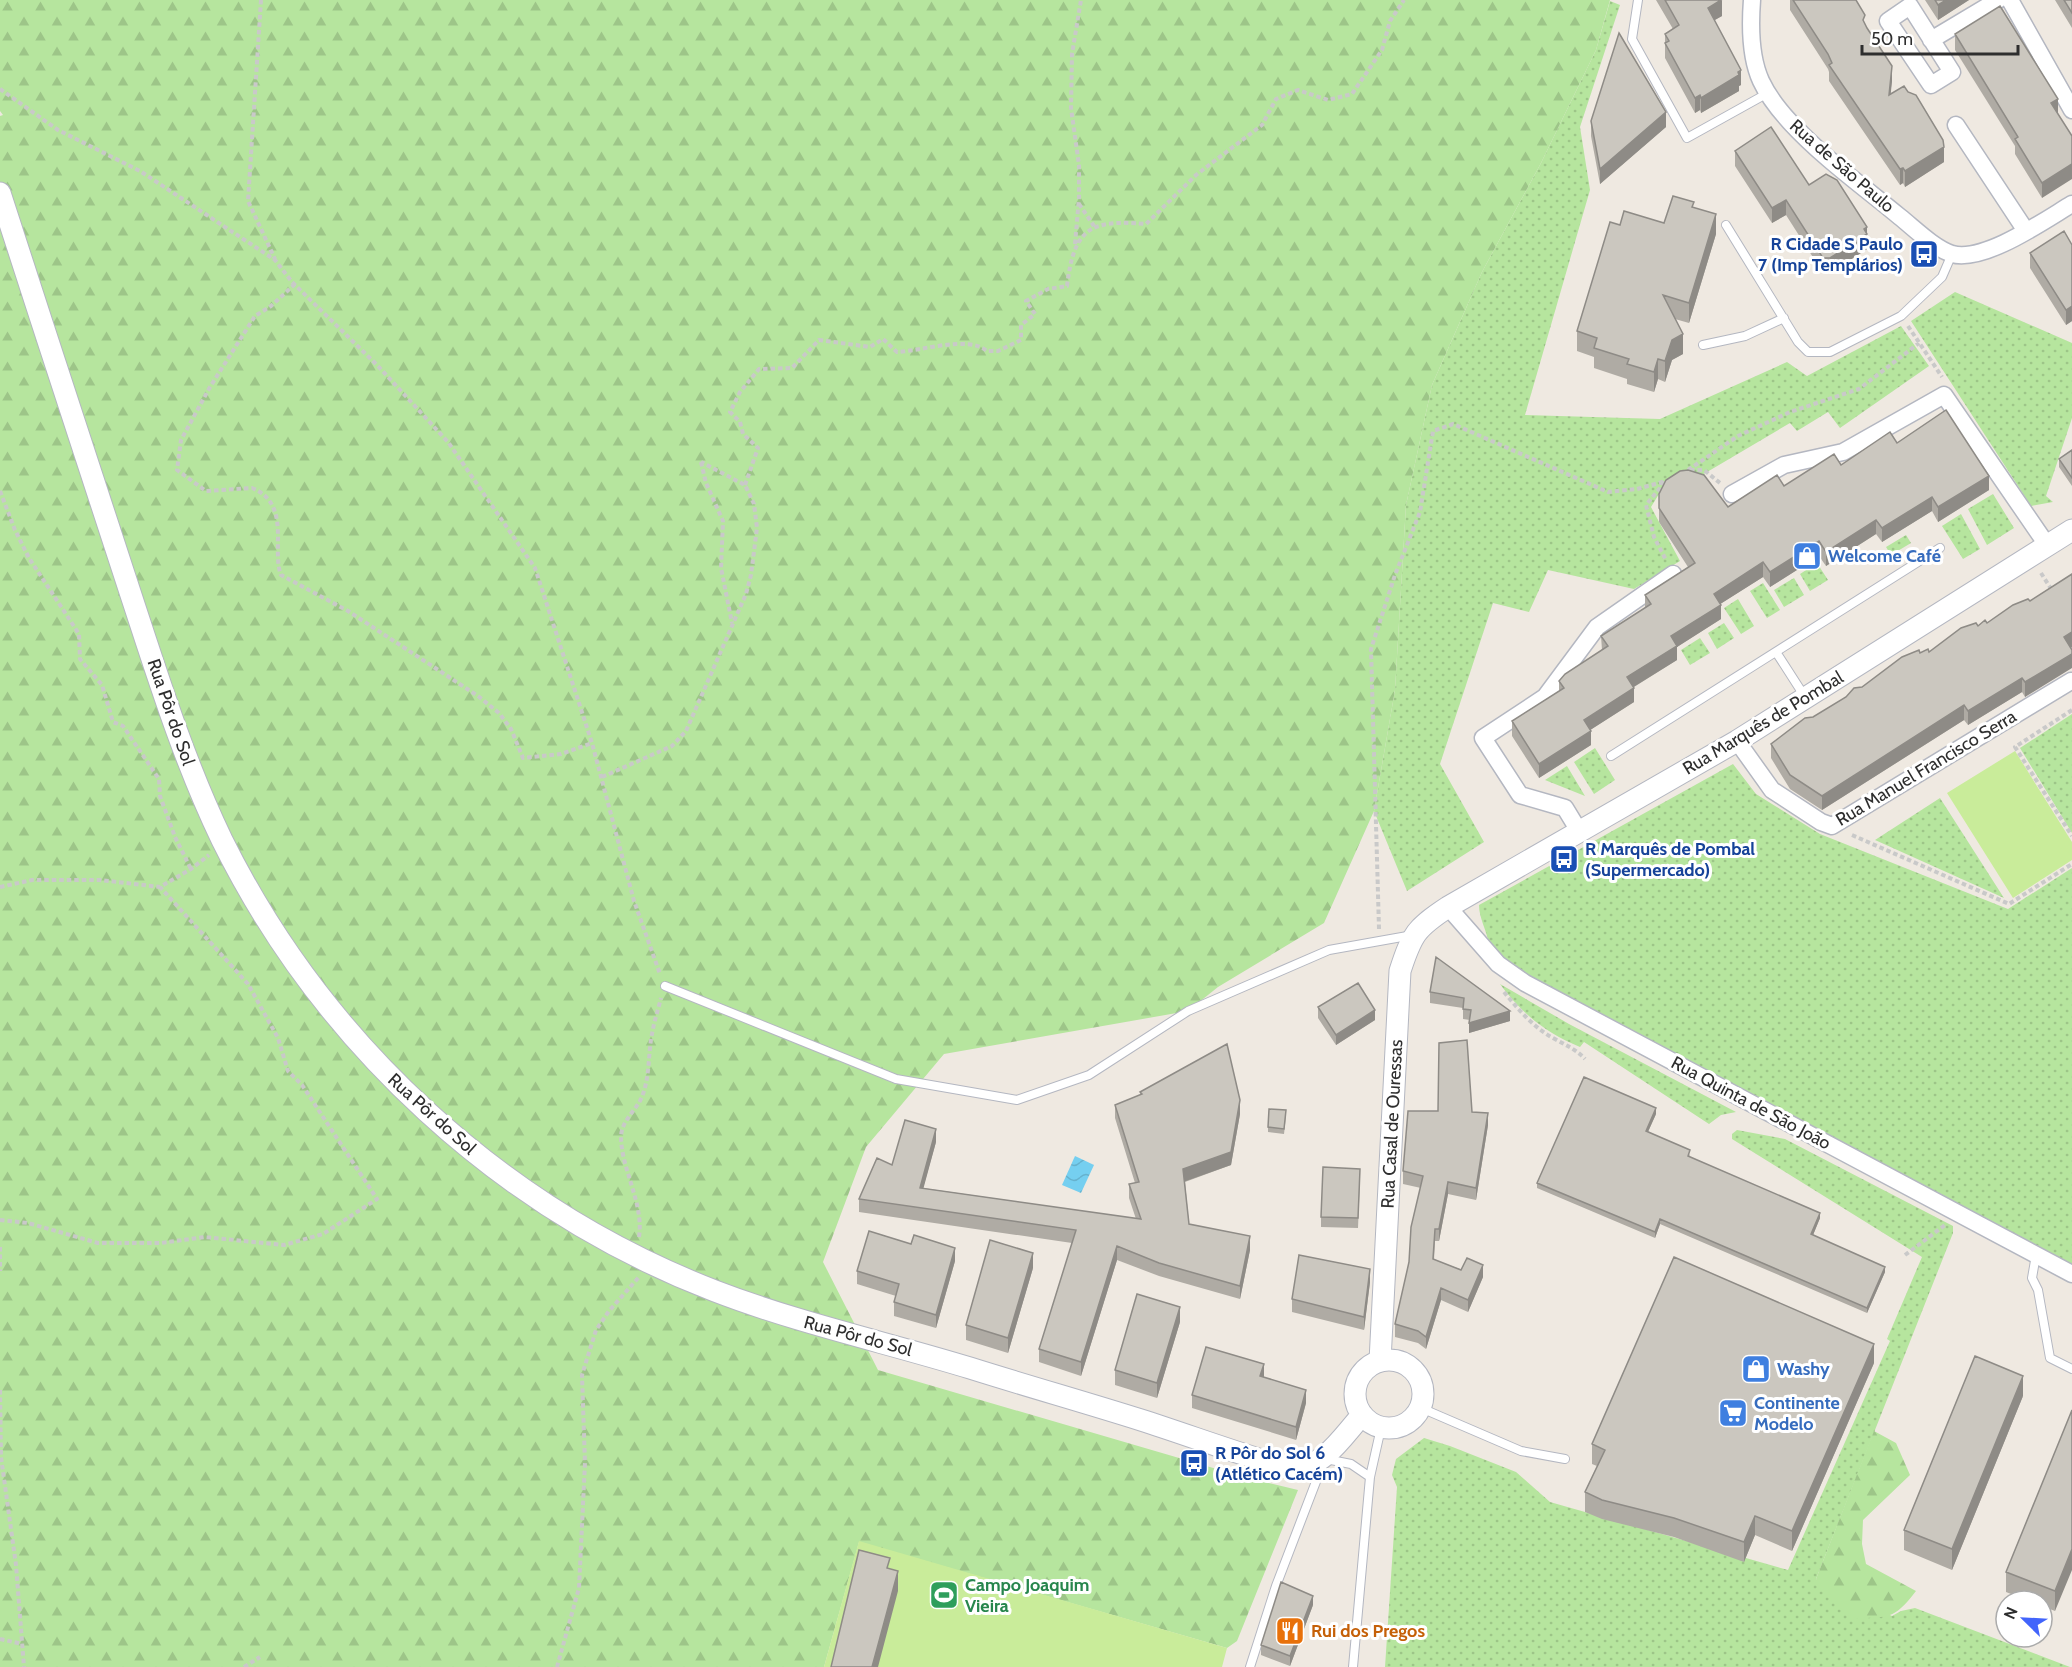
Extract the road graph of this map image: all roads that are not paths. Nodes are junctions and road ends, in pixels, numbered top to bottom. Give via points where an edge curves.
1 (1638, 0) edge
2 (1752, 0) edge
3 (1998, 0) edge
4 (2010, 0) edge
5 (1931, 40) dead end
6 (1768, 93) junction
7 (2072, 110) edge
8 (1956, 124) dead end
9 (0, 193) edge
10 (2072, 205) edge
11 (1726, 225) dead end
12 (2026, 231) junction
13 (1952, 254) junction
14 (1784, 318) junction
15 (1703, 345) dead end
16 (1732, 494) road end
17 (2072, 530) edge
18 (1940, 548) dead end
19 (2039, 550) junction
20 (1673, 574) edge
21 (1776, 652) junction
22 (2071, 681) edge
23 (1806, 697) junction
24 (1737, 741) junction
25 (1611, 756) dead end
26 (1579, 831) junction
27 (1448, 907) junction
28 (1414, 934) junction
29 (665, 986) road end
30 (2036, 1255) junction
31 (2072, 1275) edge
32 (1380, 1361) junction
33 (2072, 1369) edge
34 (1421, 1408) junction
35 (1362, 1415) junction
36 (1381, 1428) junction
37 (1564, 1459) dead end
38 (1319, 1461) junction
39 (1370, 1477) junction
40 (1250, 1667) edge
41 (1353, 1667) edge

1 - 6 lane via 1632,39 1687,138
2 - 6 street, Rua de São Paulo via 1751,33 1756,63
3 - 5 street
4 - 7 street
6 - 13 street, Rua de São Paulo via 1791,124 1919,232
8 - 12 street
9 - 38 street, Rua Pôr do Sol via 183,748 223,842 262,912 301,970 340,1021 400,1087 456,1139 508,1179 640,1269 1269,1462 1299,1469
10 - 12 street
11 - 14 lane
12 - 13 street via 1972,255
13 - 14 lane via 1942,277 1901,315 1830,352 1808,352
14 - 15 lane via 1745,336
16 - 19 street via 1784,465 1843,452 1944,395
17 - 19 street, Rua Marquês de Pombal
18 - 21 lane
19 - 23 street, Rua Marquês de Pombal
20 - 26 street via 1598,627 1545,697 1483,738 1520,795 1565,808
21 - 23 lane
21 - 25 lane
22 - 24 street, Rua Manuel Francisco Serra via 1833,826 1772,790
23 - 24 street, Rua Marquês de Pombal
24 - 26 street, Rua Marquês de Pombal
26 - 27 street, Rua Marquês de Pombal
27 - 28 street, Rua Casal de Ouressas
27 - 30 street, Rua Quinta de São João via 1484,950 1525,983
28 - 29 lane via 1329,950 1188,1011 1089,1075 1017,1100 896,1079
28 - 32 street, Rua Casal de Ouressas via 1400,971
30 - 31 street, Rua Quinta de São João
30 - 33 lane via 2032,1278 2038,1290 2050,1358
32 - 34 street via 1391,1360 1412,1368 1423,1387
32 - 35 street via 1370,1366 1356,1383 1356,1406
34 - 36 street via 1406,1424
34 - 37 lane via 1521,1451
35 - 36 street
35 - 38 street
36 - 39 lane
38 - 39 lane via 1351,1464
38 - 40 lane via 1317,1479
39 - 41 lane

